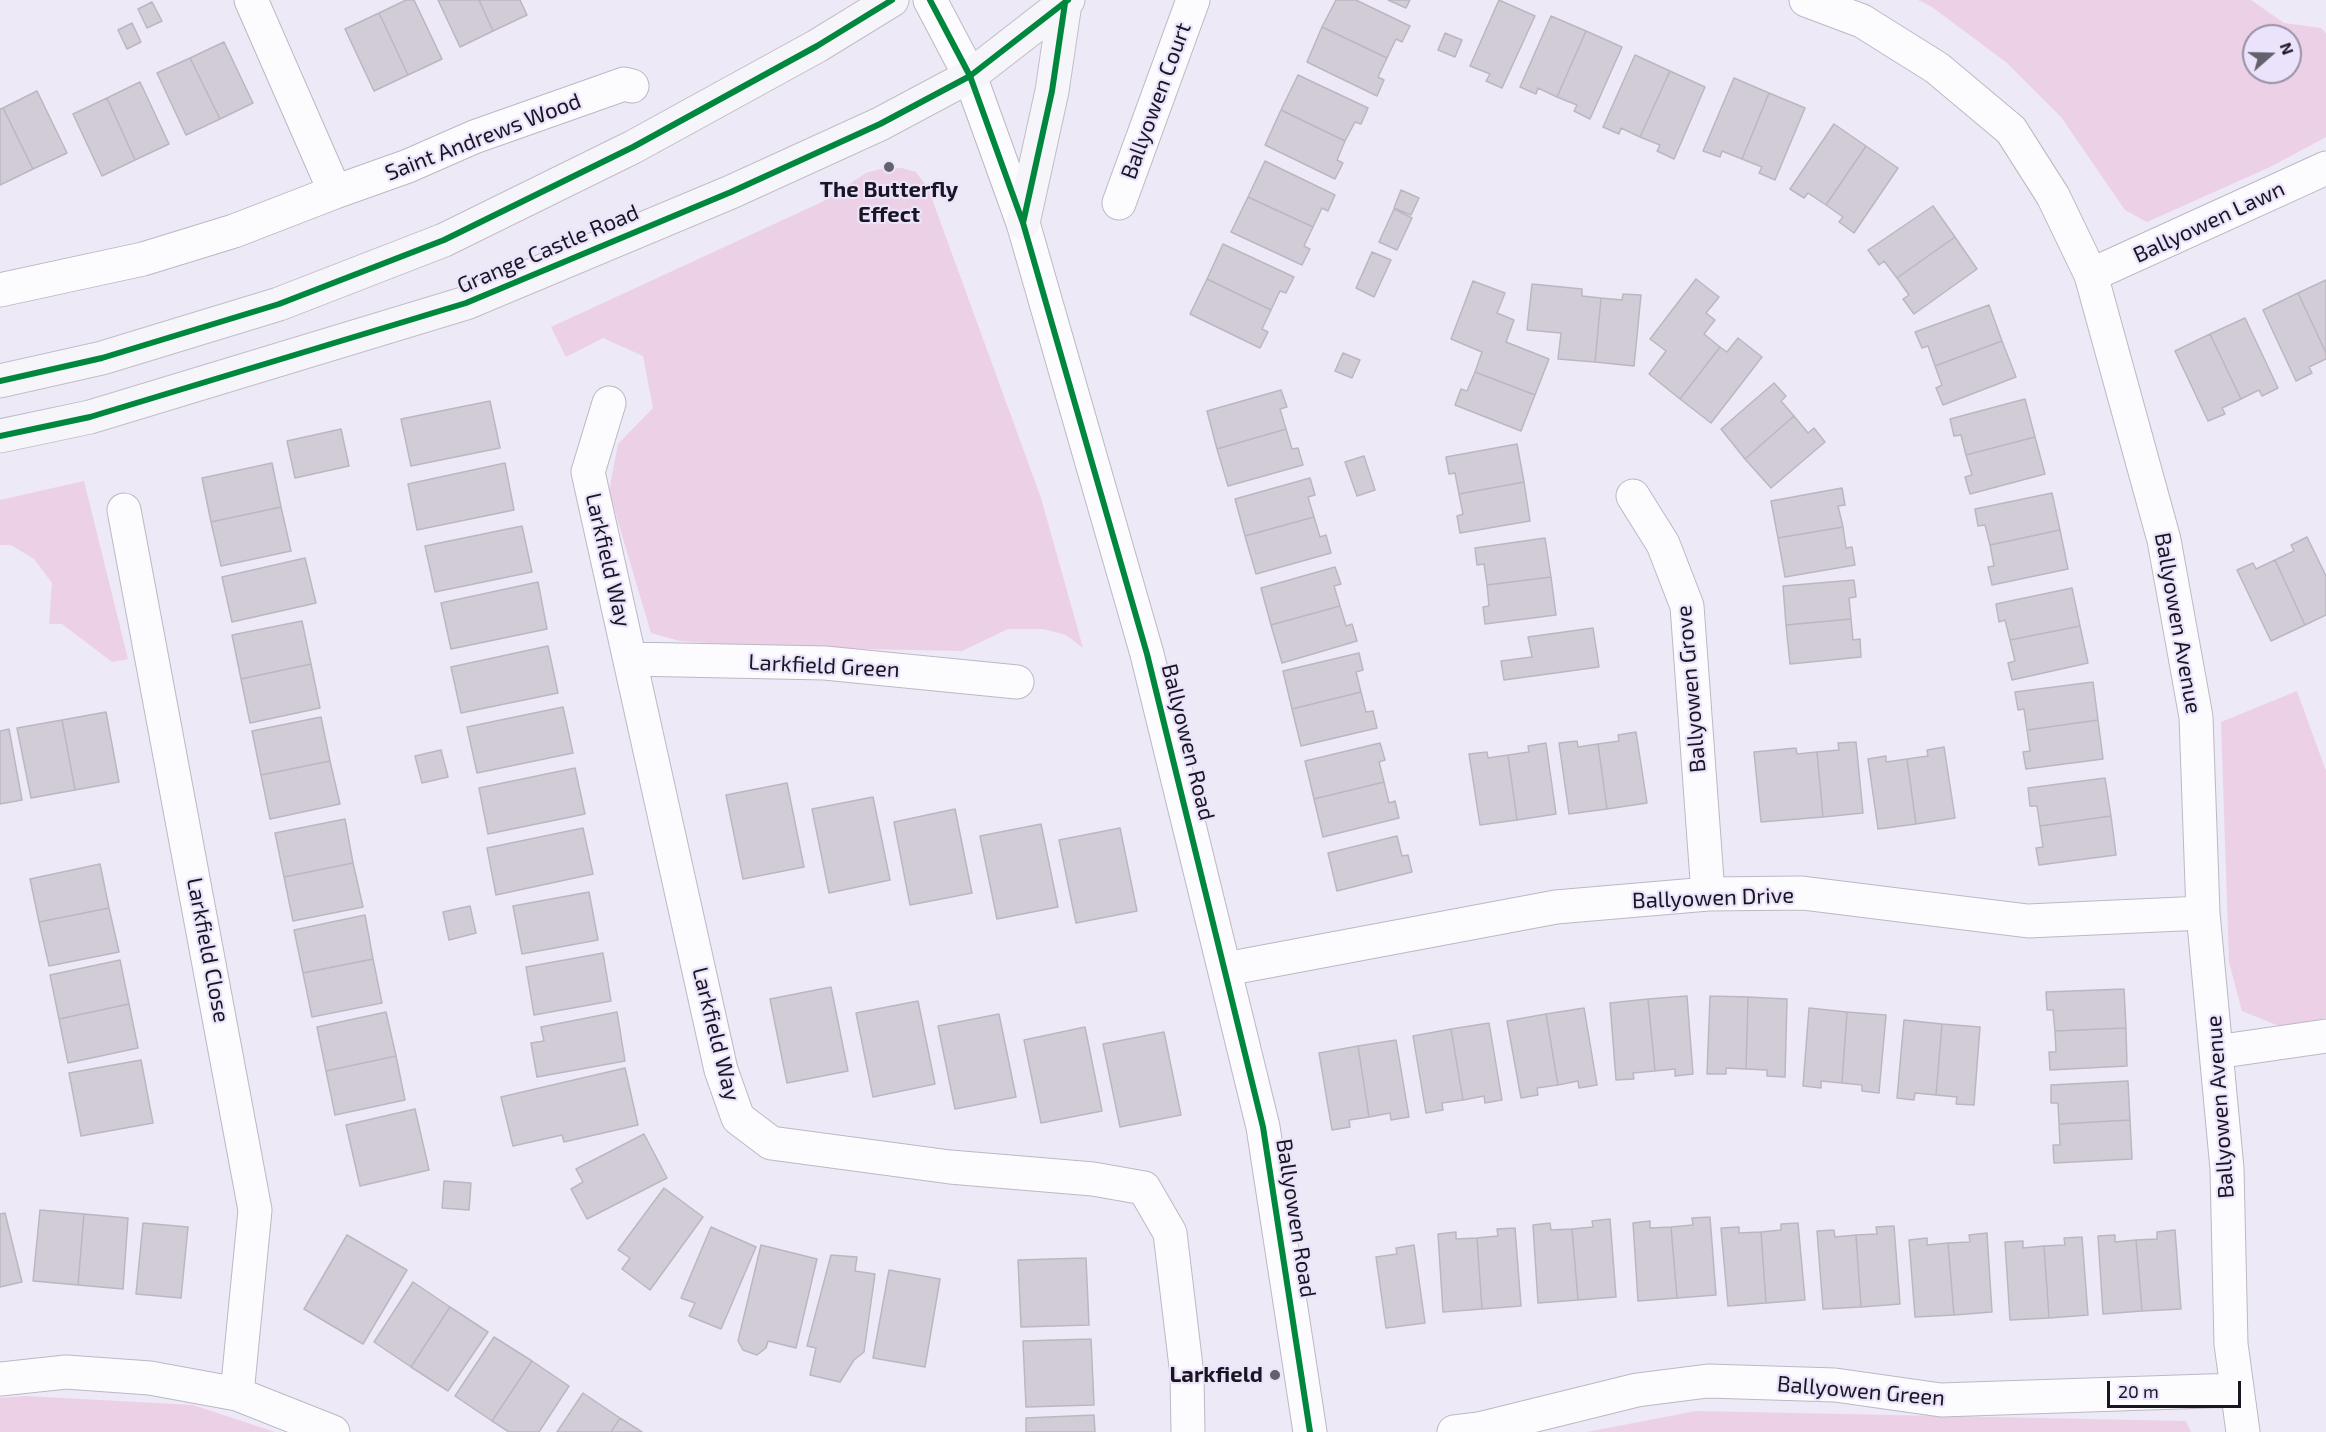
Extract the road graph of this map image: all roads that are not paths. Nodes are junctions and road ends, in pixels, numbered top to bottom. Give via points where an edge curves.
1 (251, 0) edge
2 (892, 0) edge
3 (930, 0) edge
4 (1193, 0) edge
5 (1806, 0) edge
6 (1067, 2) edge
7 (970, 76) junction
8 (632, 86) dead end
9 (2326, 168) edge
10 (335, 192) junction
11 (1119, 203) dead end
12 (1023, 223) junction
13 (2091, 275) junction
14 (0, 290) edge
15 (0, 381) edge
16 (609, 403) dead end
17 (0, 436) edge
18 (1633, 496) dead end
19 (124, 510) dead end
20 (630, 659) junction
21 (1017, 682) dead end
22 (1708, 894) junction
23 (2203, 914) junction
24 (1226, 969) junction
25 (2326, 1036) edge
26 (2216, 1052) junction
27 (0, 1379) edge
28 (2237, 1390) junction
29 (237, 1394) junction
30 (333, 1432) edge
31 (1188, 1432) edge
32 (1310, 1432) edge
33 (1454, 1432) edge
34 (2243, 1432) edge

1 - 10 street
2 - 15 main road via 818,46 633,147 444,240 279,304 102,358
3 - 7 street, Ballyowen Road
4 - 11 street, Ballyowen Court
5 - 13 street, Ballyowen Avenue via 1862,21 1937,68 2010,130 2053,196
6 - 7 main road, Grange Castle Road
6 - 12 main road
7 - 12 street, Ballyowen Road
7 - 17 main road, Grange Castle Road via 880,123 730,192 466,303 90,417
8 - 10 street, Saint Andrews Wood via 624,84 474,137
9 - 13 street, Ballyowen Lawn
10 - 14 street, Saint Andrews Wood via 234,231 143,259
12 - 24 street, Ballyowen Road via 1147,654
13 - 23 street, Ballyowen Avenue via 2164,540 2196,717
16 - 20 street, Larkfield Way via 588,472
18 - 22 street, Ballyowen Grove via 1663,544 1687,606
19 - 29 street, Larkfield Close via 255,1210
20 - 21 street, Larkfield Green via 825,663
20 - 31 street, Larkfield Way via 721,1070 738,1118 771,1143 1144,1188 1170,1233 1187,1375
22 - 23 street, Ballyowen Drive via 1802,893 2028,921
22 - 24 street, Ballyowen Drive via 1556,907
23 - 26 street, Ballyowen Avenue
24 - 32 street, Ballyowen Road via 1263,1127
25 - 26 street
26 - 28 street, Ballyowen Avenue via 2227,1169 2231,1344
27 - 29 street via 66,1372 150,1378
28 - 33 street, Ballyowen Green via 1941,1400 1835,1385 1708,1381 1636,1390
28 - 34 street, Ballyowen Avenue
29 - 30 street

